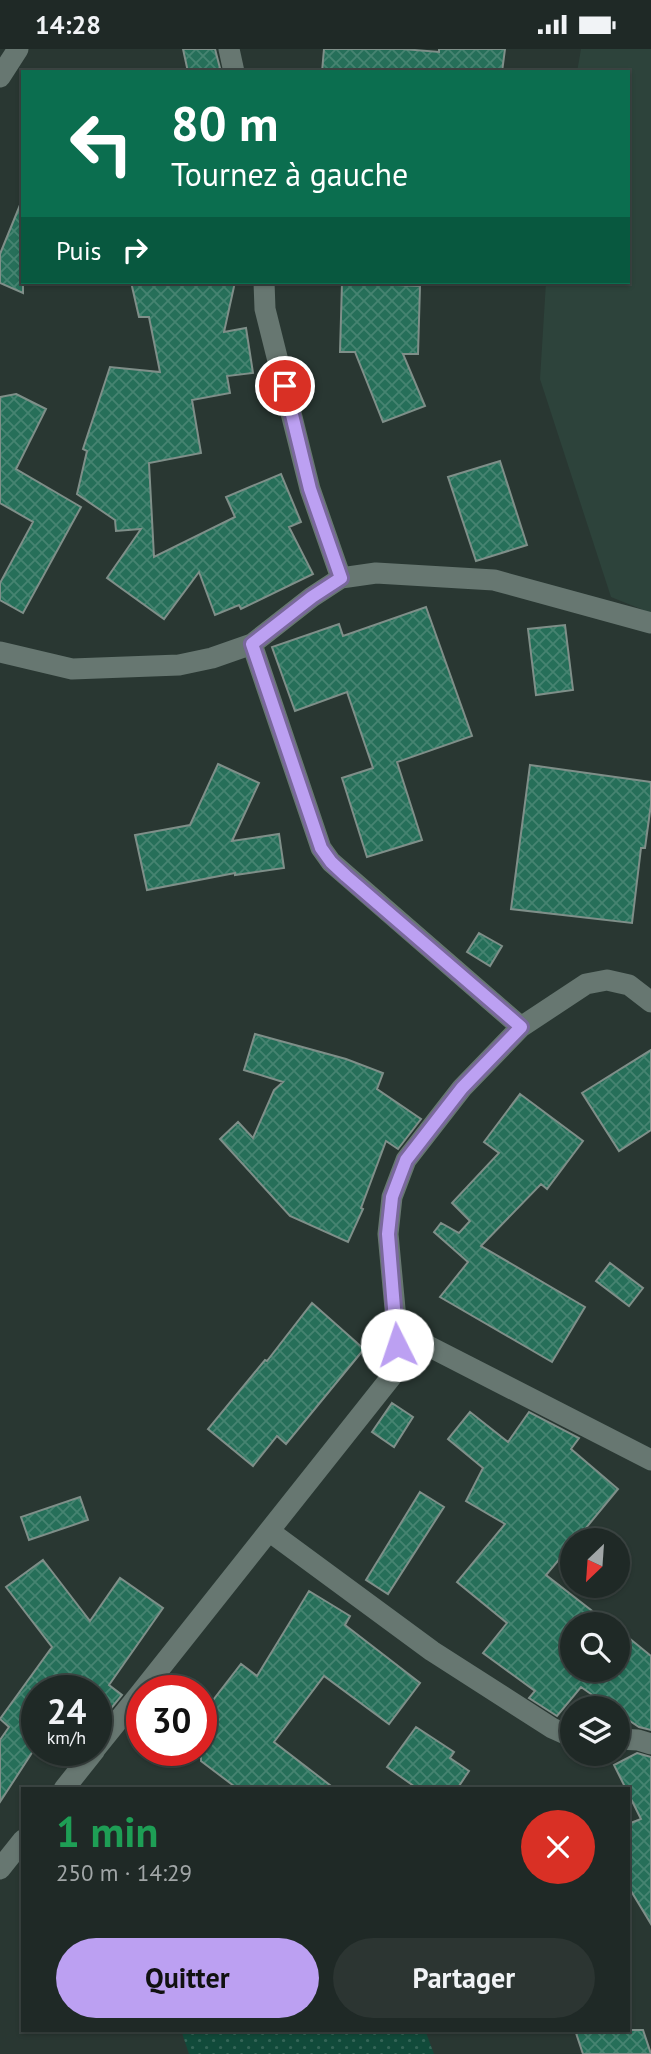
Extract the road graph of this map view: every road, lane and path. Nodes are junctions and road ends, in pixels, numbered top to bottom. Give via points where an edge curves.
1 (18, 49) edge
2 (229, 49) edge
3 (234, 70) edge
4 (0, 77) edge
5 (264, 284) edge
6 (341, 578) junction
7 (651, 623) edge
8 (252, 644) junction
9 (0, 652) edge
10 (651, 1002) edge
11 (521, 1027) junction
12 (397, 1330) junction
13 (651, 1461) edge
14 (269, 1531) junction
15 (155, 1675) edge
16 (126, 1711) edge
17 (112, 1728) edge
18 (560, 1732) edge
19 (630, 1739) edge
20 (651, 1744) edge
21 (82, 1766) edge
22 (66, 1787) edge
23 (21, 1843) edge
24 (0, 1869) edge

1 - 4 street
2 - 3 street
5 - 6 street via 265,309 310,489
6 - 7 street via 376,573 494,580
6 - 8 street
8 - 9 street via 179,665 129,669 72,669
8 - 11 street via 321,848 331,862
10 - 11 street via 629,985 607,980 586,984
11 - 12 street via 462,1088 406,1160 392,1197 388,1234
12 - 13 street
12 - 14 street via 392,1376
14 - 15 street
14 - 18 street via 432,1651
16 - 17 street
19 - 20 street
21 - 22 street
23 - 24 street

